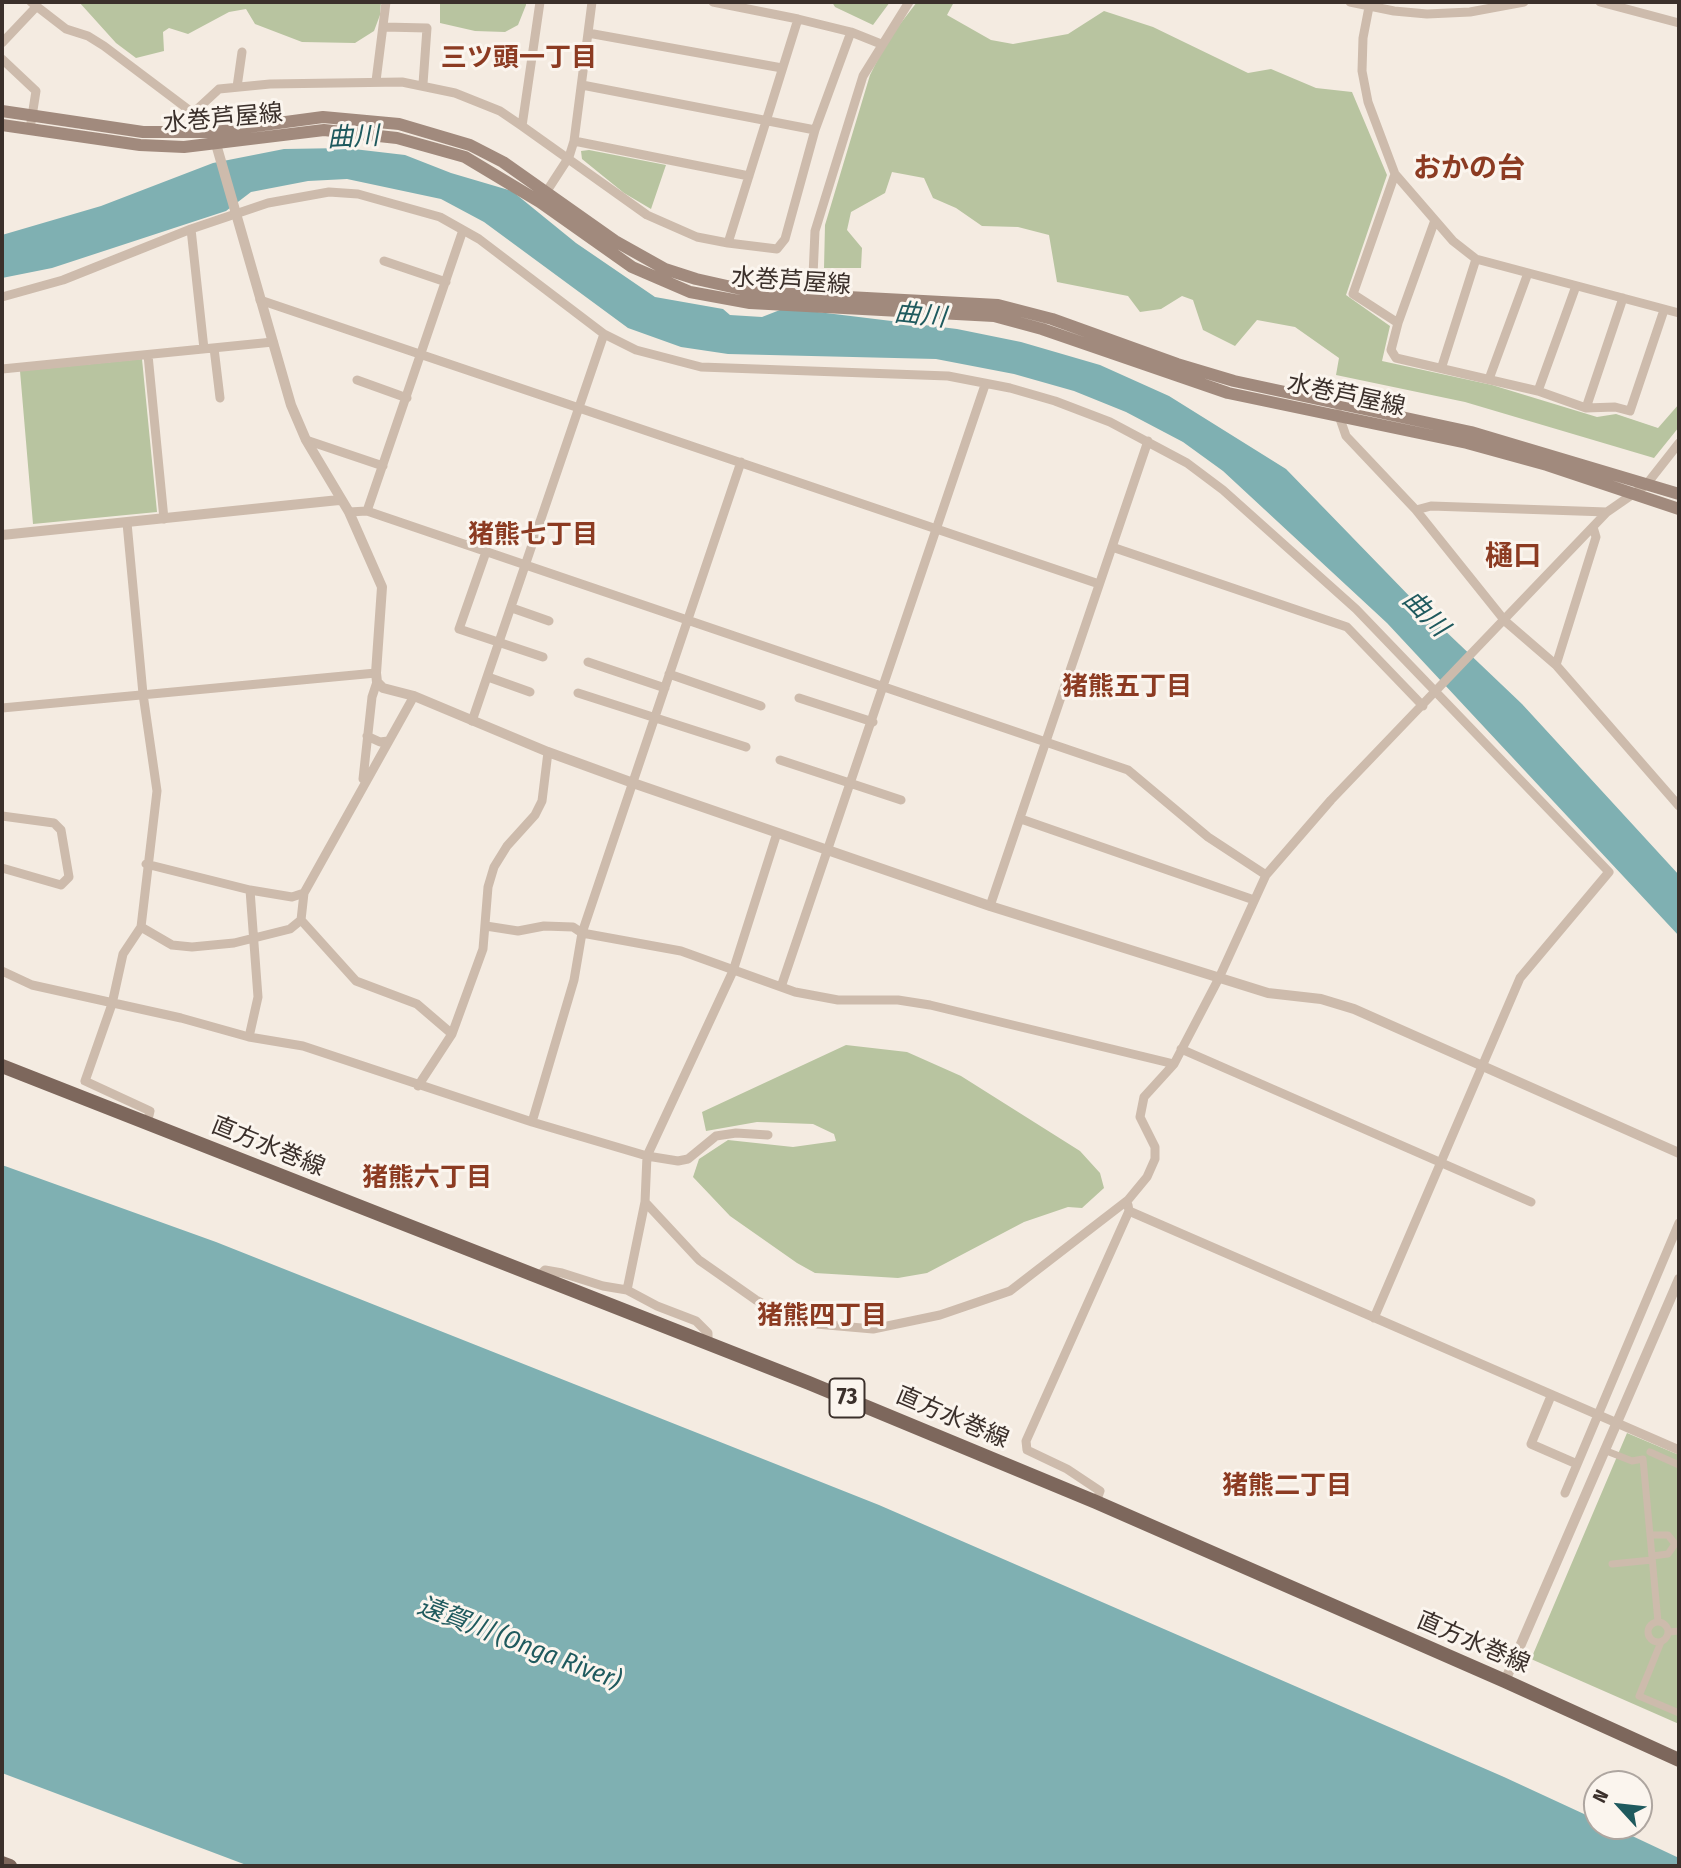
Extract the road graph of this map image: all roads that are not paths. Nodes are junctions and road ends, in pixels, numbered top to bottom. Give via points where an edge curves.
1 (386, 2) edge
2 (540, 2) edge
3 (592, 2) edge
4 (713, 2) edge
5 (909, 2) edge
6 (1350, 2) edge
7 (1524, 2) edge
8 (1600, 2) edge
9 (33, 4) edge
10 (1369, 7) junction
11 (798, 19) junction
12 (1679, 23) edge
13 (384, 27) junction
14 (850, 32) junction
15 (588, 33) junction
16 (2, 43) edge
17 (881, 44) junction
18 (242, 52) dead end
19 (2, 60) edge
20 (782, 68) junction
21 (376, 81) junction
22 (423, 84) junction
23 (582, 85) junction
24 (237, 86) junction
25 (2, 111) edge
26 (193, 113) junction
27 (32, 115) junction
28 (765, 121) junction
29 (2, 125) edge
30 (522, 125) junction
31 (30, 129) junction
32 (815, 130) junction
33 (574, 141) junction
34 (216, 144) junction
35 (569, 158) junction
36 (1395, 174) junction
37 (749, 176) junction
38 (543, 197) junction
39 (235, 212) junction
40 (1435, 220) junction
41 (191, 229) junction
42 (463, 230) junction
43 (728, 243) junction
44 (1476, 259) junction
45 (384, 261) dead end
46 (1528, 273) junction
47 (446, 282) junction
48 (1576, 286) junction
49 (2, 297) edge
50 (1623, 298) junction
51 (260, 300) junction
52 (812, 300) junction
53 (1664, 310) junction
54 (1679, 313) edge
55 (1398, 323) junction
56 (604, 334) junction
57 (273, 342) junction
58 (209, 349) junction
59 (421, 354) junction
60 (148, 355) junction
61 (1442, 366) junction
62 (2, 369) edge
63 (1489, 379) junction
64 (357, 380) dead end
65 (985, 384) junction
66 (1538, 391) junction
67 (220, 398) dead end
68 (407, 398) junction
69 (581, 407) junction
70 (1586, 408) junction
71 (1338, 410) junction
72 (306, 440) junction
73 (1148, 441) junction
74 (1679, 443) edge
75 (741, 461) junction
76 (383, 466) junction
77 (1642, 490) junction
78 (1679, 495) edge
79 (339, 500) junction
80 (1679, 509) edge
81 (1416, 510) junction
82 (368, 511) junction
83 (349, 512) junction
84 (1607, 512) junction
85 (164, 519) junction
86 (127, 523) junction
87 (1593, 527) junction
88 (937, 530) junction
89 (2, 535) edge
90 (1112, 547) junction
91 (486, 552) junction
92 (526, 565) junction
93 (1099, 584) junction
94 (512, 608) junction
95 (688, 620) junction
96 (550, 621) dead end
97 (1505, 621) junction
98 (500, 643) junction
99 (543, 657) dead end
100 (588, 662) dead end
101 (1556, 665) junction
102 (669, 674) junction
103 (377, 677) junction
104 (488, 677) junction
105 (884, 686) junction
106 (665, 688) junction
107 (530, 692) dead end
108 (1435, 692) junction
109 (578, 693) dead end
110 (143, 694) junction
111 (414, 696) junction
112 (799, 698) dead end
113 (761, 706) dead end
114 (1423, 706) junction
115 (2, 708) edge
116 (655, 718) junction
117 (472, 721) junction
118 (873, 722) junction
119 (367, 736) junction
120 (388, 741) junction
121 (1047, 741) junction
122 (746, 747) dead end
123 (548, 752) junction
124 (780, 760) dead end
125 (633, 783) junction
126 (851, 783) junction
127 (363, 784) junction
128 (901, 800) dead end
129 (1679, 806) edge
130 (2, 816) edge
131 (1021, 819) junction
132 (777, 833) junction
133 (828, 849) junction
134 (146, 864) junction
135 (2, 868) edge
136 (1266, 874) junction
137 (250, 890) junction
138 (304, 893) junction
139 (1254, 900) junction
140 (990, 906) junction
141 (301, 920) junction
142 (486, 926) junction
143 (141, 928) junction
144 (582, 933) junction
145 (255, 937) junction
146 (2, 971) edge
147 (733, 971) junction
148 (1219, 978) junction
149 (781, 987) junction
150 (112, 1004) junction
151 (452, 1034) junction
152 (249, 1037) junction
153 (1181, 1049) junction
154 (1174, 1064) junction
155 (2, 1066) edge
156 (1482, 1067) junction
157 (418, 1086) junction
158 (531, 1122) junction
159 (147, 1124) junction
160 (768, 1135) dead end
161 (1679, 1153) edge
162 (647, 1156) junction
163 (1441, 1164) junction
164 (1128, 1200) junction
165 (645, 1202) junction
166 (1531, 1202) dead end
167 (1129, 1211) junction
168 (1679, 1223) edge
169 (538, 1277) junction
170 (1679, 1279) edge
171 (627, 1290) junction
172 (1374, 1318) junction
173 (708, 1342) junction
174 (1551, 1396) junction
175 (1597, 1416) junction
176 (1615, 1424) junction
177 (1655, 1440) junction
178 (1604, 1450) junction
179 (1679, 1450) edge
180 (1650, 1452) junction
181 (1643, 1459) junction
182 (1577, 1464) junction
183 (1679, 1465) edge
184 (1565, 1493) dead end
185 (1096, 1502) junction
186 (1650, 1535) junction
187 (1652, 1558) junction
188 (1612, 1564) dead end
189 (1658, 1622) junction
190 (1679, 1631) edge
191 (1669, 1632) junction
192 (1661, 1642) junction
193 (1505, 1681) junction
194 (1679, 1713) edge
195 (1679, 1760) edge
196 (2, 1863) edge
197 (10, 1866) edge

1 - 13 street
2 - 30 street
3 - 15 street
4 - 11 street
5 - 17 street
6 - 10 street
7 - 10 street via 1470,12
8 - 12 street
9 - 16 street
9 - 26 street via 66,29 104,46
10 - 36 street via 1362,71 1368,102
11 - 14 street
11 - 20 street
13 - 21 street
13 - 22 street via 428,28
14 - 17 street
14 - 32 street
15 - 20 street
15 - 23 street
17 - 52 street via 863,76 815,231
18 - 24 street
19 - 27 street via 36,91
20 - 28 street
21 - 22 street
21 - 24 street
22 - 30 street via 500,111
23 - 28 street
23 - 33 street
24 - 26 street via 219,89
25 - 27 main road, 水巻芦屋線
26 - 34 street
27 - 31 street
27 - 34 main road, 水巻芦屋線
28 - 32 street
28 - 37 street
29 - 31 main road, 水巻芦屋線
30 - 35 street
31 - 34 main road, 水巻芦屋線 via 140,145
32 - 43 street via 785,239 777,248
33 - 35 street
33 - 37 street
34 - 38 main road, 水巻芦屋線 via 324,131 397,138 465,157
34 - 39 street
35 - 38 street
35 - 43 street via 647,215 697,237
36 - 40 street
36 - 55 street via 1353,294
37 - 43 street
38 - 52 main road, 水巻芦屋線 via 632,267 690,292 737,301
39 - 41 street
39 - 42 street via 304,195 339,193 415,208
39 - 51 street
40 - 44 street
40 - 55 street
41 - 49 street via 63,280
41 - 58 street
42 - 47 street
42 - 56 street
44 - 46 street
44 - 61 street
45 - 47 street
46 - 48 street
46 - 63 street
47 - 59 street
48 - 50 street
48 - 66 street
50 - 53 street
50 - 70 street
51 - 57 street
51 - 59 street
52 - 71 main road, 水巻芦屋線 via 994,316 1228,393
53 - 54 street
53 - 70 street via 1630,411
55 - 61 street via 1391,350 1396,358
56 - 65 street via 636,350 701,367 948,376
56 - 69 street
57 - 58 street
57 - 72 street
58 - 60 street
58 - 67 street
59 - 68 street
59 - 69 street
60 - 62 street
60 - 85 street
61 - 63 street
63 - 66 street
64 - 68 street
65 - 73 street via 1055,401
65 - 88 street
66 - 70 street
68 - 76 street
69 - 75 street
69 - 92 street
71 - 77 main road, 水巻芦屋線
71 - 81 street via 1346,436
72 - 76 street
72 - 79 street
73 - 90 street
73 - 108 street via 1223,490 1356,609
74 - 77 street
75 - 88 street
75 - 95 street
76 - 82 street
77 - 78 main road, 水巻芦屋線
77 - 80 main road, 水巻芦屋線
77 - 84 street
79 - 83 street
79 - 85 street
81 - 84 street via 1431,506
81 - 97 street
82 - 83 street
82 - 91 street
83 - 103 street via 382,587
84 - 87 street
85 - 86 street
86 - 89 street
86 - 110 street
87 - 97 street
87 - 101 street via 1595,537
88 - 93 street
88 - 105 street
90 - 93 street
90 - 114 street via 1347,627
91 - 92 street
91 - 98 street via 459,629
92 - 94 street
92 - 95 street
93 - 121 street
94 - 96 street
94 - 98 street
95 - 102 street
95 - 105 street
97 - 101 street
97 - 108 street
98 - 99 street
98 - 104 street
100 - 106 street
101 - 129 street
102 - 106 street
102 - 113 street
103 - 110 street
103 - 111 street via 383,688
103 - 119 street
104 - 107 street
104 - 117 street
105 - 118 street
105 - 121 street
106 - 116 street
108 - 114 street
108 - 156 street via 1609,872 1520,978
109 - 116 street
110 - 115 street
110 - 134 street via 157,791
111 - 117 street
111 - 120 street
112 - 118 street
114 - 136 street
116 - 122 street
116 - 125 street
117 - 123 street
118 - 126 street
119 - 120 street
119 - 127 street
120 - 127 street
121 - 131 street
121 - 136 street via 1128,770 1208,837
123 - 125 street
123 - 142 street via 542,801 494,867
124 - 126 street
125 - 132 street
125 - 144 street
126 - 128 street
126 - 133 street
127 - 138 street
130 - 135 street via 54,823 61,830 69,877 61,885
131 - 139 street
131 - 140 street
132 - 133 street
132 - 147 street
133 - 140 street
133 - 149 street
134 - 137 street
134 - 143 street
136 - 139 street
137 - 138 street via 292,897
137 - 145 street
138 - 141 street
139 - 148 street
140 - 148 street
141 - 145 street via 290,929
141 - 151 street via 356,981 418,1004
142 - 144 street via 519,931 573,927
142 - 151 street via 483,949
143 - 145 street via 172,945 234,943
143 - 150 street via 123,954
144 - 147 street via 681,951
144 - 158 street via 574,980
145 - 152 street via 258,997
146 - 150 street via 32,985
147 - 149 street
147 - 162 street
148 - 153 street
148 - 156 street via 1268,993 1321,999 1354,1009
149 - 154 street via 838,1000 930,1005
150 - 152 street
150 - 159 street via 85,1081 150,1111
151 - 157 street
152 - 157 street via 303,1045
153 - 154 street
153 - 163 street
154 - 164 street via 1144,1097 1140,1117 1155,1147 1155,1159
155 - 159 main road, 直方水巻線 / 73
156 - 161 street
156 - 163 street
157 - 158 street
158 - 162 street
159 - 169 main road, 直方水巻線 / 73
160 - 162 street via 716,1136 688,1159 678,1161
162 - 165 street
163 - 166 street
163 - 172 street
164 - 165 street via 1010,1291 940,1315 873,1329 816,1324 789,1317 756,1300 699,1260
164 - 167 street
165 - 171 street
167 - 172 street
167 - 185 street via 1026,1441 1027,1450 1100,1491
168 - 175 street
169 - 171 street via 545,1270
169 - 173 main road, 直方水巻線 / 73
170 - 176 street
171 - 173 street via 696,1321 708,1333
172 - 174 street
173 - 185 main road, 直方水巻線 / 73
174 - 175 street
174 - 182 street via 1531,1444
175 - 176 street
175 - 182 street
176 - 177 street
176 - 178 street
177 - 179 street
177 - 180 street
178 - 181 street via 1632,1461
178 - 193 street
180 - 181 street
180 - 183 street
181 - 186 street
182 - 184 street
185 - 193 main road, 直方水巻線 / 73
186 - 187 street
186 - 187 street via 1668,1535 1675,1544 1668,1554
187 - 188 street
187 - 189 street
189 - 191 street
189 - 192 street via 1651,1624 1648,1634 1651,1640
190 - 191 street
191 - 192 street
192 - 194 street via 1639,1696
193 - 195 main road, 直方水巻線 / 73
196 - 197 main road

